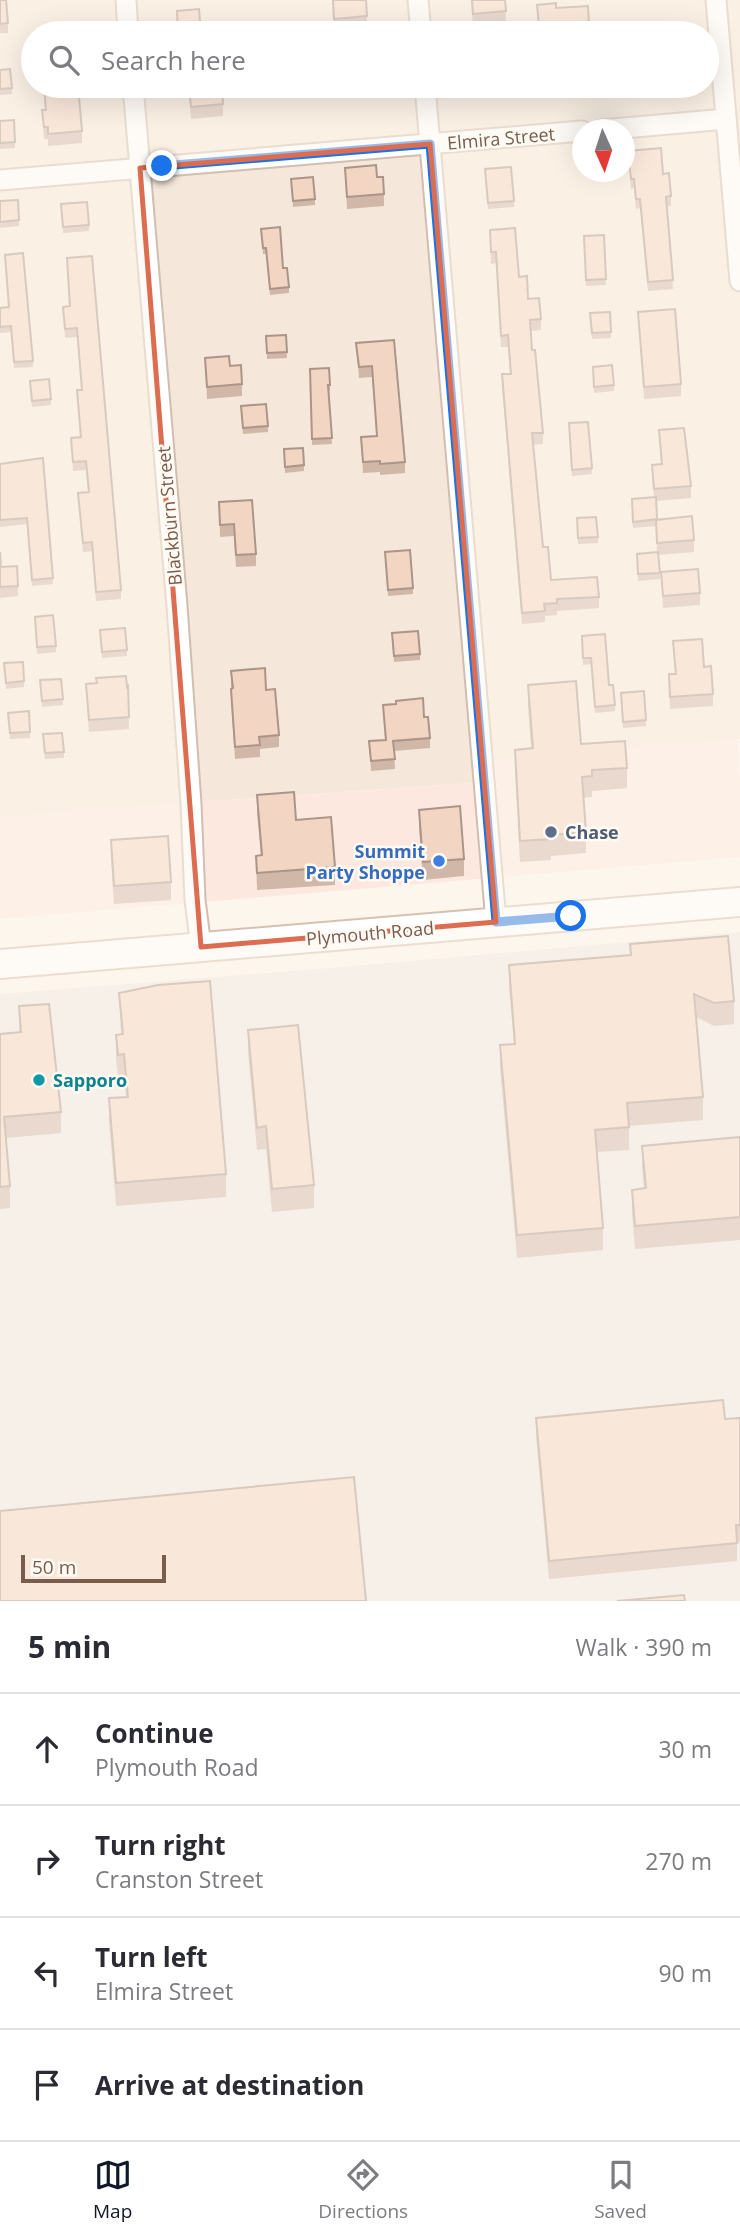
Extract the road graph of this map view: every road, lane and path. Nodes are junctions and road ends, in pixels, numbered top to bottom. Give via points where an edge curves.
1 (125, 0) edge
2 (418, 0) edge
3 (716, 0) edge
4 (127, 21) edge
5 (420, 21) edge
6 (718, 21) edge
7 (719, 36) edge
8 (134, 98) edge
9 (426, 98) edge
10 (726, 119) junction
11 (635, 127) edge
12 (572, 132) edge
13 (430, 144) junction
14 (140, 167) junction
15 (0, 180) edge
16 (740, 281) edge
17 (740, 902) edge
18 (496, 922) junction
19 (201, 947) junction
20 (0, 964) edge

1 - 4 street
2 - 5 street
3 - 6 street
7 - 10 street
8 - 14 street, Blackburn Street
9 - 13 street
10 - 11 street
10 - 16 street
12 - 13 street, Elmira Street
13 - 14 street, Elmira Street
13 - 18 street
14 - 15 street, Elmira Street
14 - 19 street, Blackburn Street
17 - 18 main road, Plymouth Road
18 - 19 main road, Plymouth Road
19 - 20 main road, Plymouth Road

